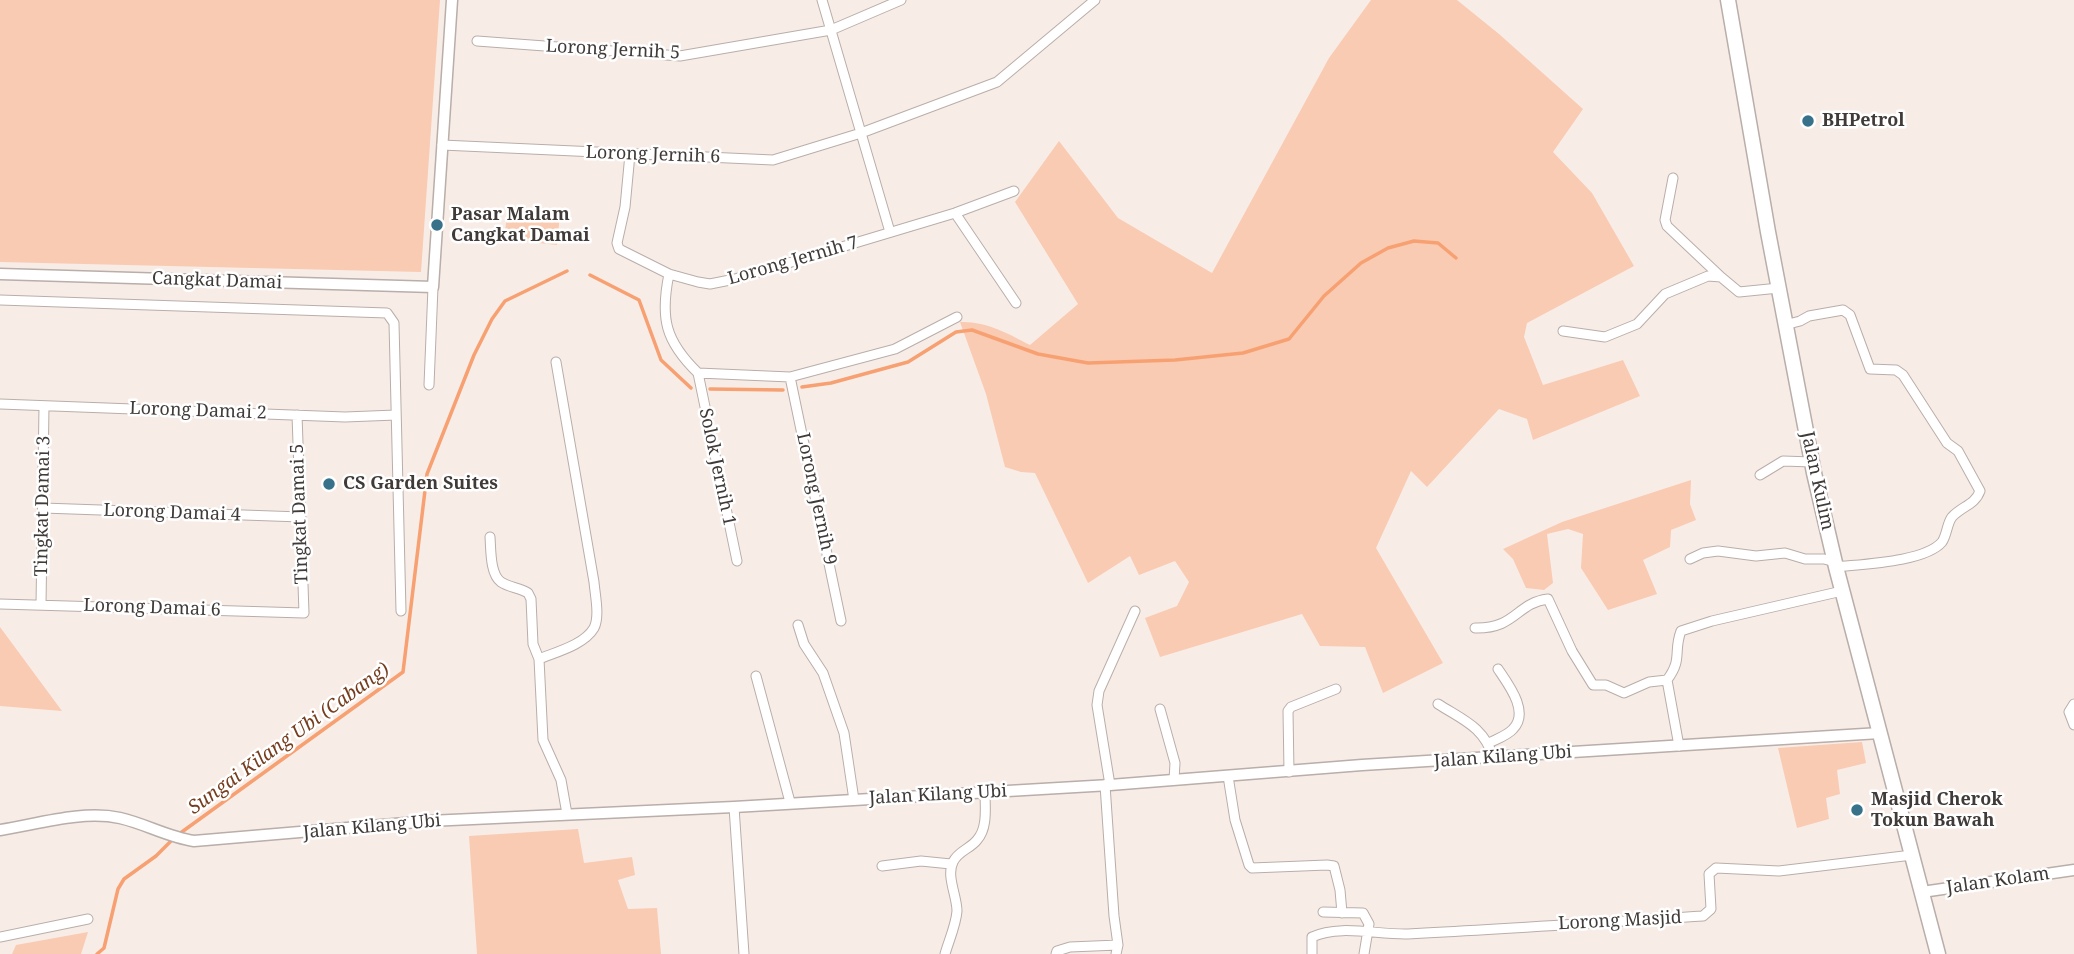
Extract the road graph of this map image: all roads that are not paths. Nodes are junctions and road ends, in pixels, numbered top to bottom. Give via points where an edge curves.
1 (452, 0) edge
2 (822, 0) edge
3 (901, 0) edge
4 (1095, 0) edge
5 (1728, 0) edge
6 (831, 30) junction
7 (477, 41) dead end
8 (861, 133) junction
9 (442, 145) junction
10 (630, 154) junction
11 (1673, 178) dead end
12 (1014, 191) dead end
13 (955, 213) junction
14 (890, 232) junction
15 (0, 274) edge
16 (669, 274) junction
17 (1721, 277) junction
18 (433, 288) junction
19 (1779, 288) junction
20 (0, 300) edge
21 (1016, 303) dead end
22 (957, 317) dead end
23 (1785, 325) junction
24 (1563, 331) dead end
25 (556, 362) dead end
26 (698, 373) junction
27 (790, 377) junction
28 (429, 385) dead end
29 (0, 404) edge
30 (44, 406) junction
31 (297, 415) junction
32 (396, 415) junction
33 (1812, 461) junction
34 (1760, 475) dead end
35 (43, 508) junction
36 (300, 517) junction
37 (490, 537) dead end
38 (1690, 559) dead end
39 (737, 561) dead end
40 (1835, 565) junction
41 (1842, 591) junction
42 (0, 604) edge
43 (41, 605) junction
44 (401, 611) dead end
45 (1135, 611) dead end
46 (304, 613) joint
47 (841, 621) dead end
48 (798, 625) dead end
49 (1475, 628) dead end
50 (539, 659) junction
51 (1498, 669) dead end
52 (756, 676) dead end
53 (1667, 680) junction
54 (1336, 690) dead end
55 (1438, 704) dead end
56 (2074, 704) edge
57 (1160, 709) dead end
58 (2074, 725) edge
59 (1880, 733) junction
60 (1489, 743) junction
61 (1679, 746) junction
62 (1493, 757) junction
63 (1289, 772) junction
64 (1228, 776) junction
65 (1174, 780) junction
66 (1107, 785) junction
67 (985, 792) junction
68 (854, 800) junction
69 (790, 802) junction
70 (734, 807) junction
71 (567, 814) junction
72 (0, 830) edge
73 (1912, 855) junction
74 (951, 864) junction
75 (882, 866) dead end
76 (2074, 870) edge
77 (1922, 892) junction
78 (1322, 912) dead end
79 (1342, 913) junction
80 (88, 919) dead end
81 (1369, 933) junction
82 (0, 937) edge
83 (1117, 949) edge
84 (744, 954) edge
85 (945, 954) edge
86 (1056, 954) edge
87 (1312, 954) edge
88 (1364, 954) edge
89 (1938, 954) edge

1 - 9 street
2 - 6 street
3 - 6 street, Lorong Jernih 5
4 - 8 street, Lorong Jernih 6 via 997,82
5 - 19 main road, Jalan Kulim
6 - 7 street, Lorong Jernih 5 via 680,56
6 - 8 street
8 - 10 street, Lorong Jernih 6 via 773,160
8 - 14 street
9 - 10 street, Lorong Jernih 6
9 - 18 street
10 - 16 street, Lorong Jernih 7 via 617,243 619,249
11 - 17 street via 1667,226
12 - 13 street, Lorong Jernih 7
13 - 14 street, Lorong Jernih 7
13 - 21 street
14 - 16 street, Lorong Jernih 7 via 710,284
15 - 18 street, Cangkat Damai
16 - 26 street via 665,324 671,341
17 - 19 street via 1739,292
17 - 24 street via 1708,276 1665,294 1637,324 1605,337
18 - 28 street
19 - 23 main road, Jalan Kulim
20 - 32 street, Cangkat Damai via 387,313 394,323
22 - 27 street via 895,349
23 - 33 main road, Jalan Kulim
23 - 40 street via 1843,310 1850,314 1870,369 1903,374 1980,491 1977,500 1951,517 1944,540 1933,550
25 - 50 street via 596,616 584,639
26 - 27 street
26 - 39 street, Solok Jernih 1
27 - 47 street, Lorong Jernih 9
29 - 30 street, Lorong Damai 2
30 - 31 street, Lorong Damai 2
30 - 35 street, Tingkat Damai 3
31 - 32 street, Lorong Damai 2
31 - 36 street, Tingkat Damai 5
32 - 44 street
33 - 34 street via 1783,461
33 - 40 main road, Jalan Kulim
35 - 36 street, Lorong Damai 4
35 - 43 street, Tingkat Damai 3
36 - 46 street, Tingkat Damai 5
37 - 50 street via 498,579 528,593 531,599 533,644
38 - 40 street via 1718,551 1756,556 1784,553
40 - 41 main road, Jalan Kulim
41 - 53 street via 1681,631 1678,660
41 - 59 main road, Jalan Kulim
42 - 43 street, Lorong Damai 6
43 - 46 street, Lorong Damai 6
45 - 66 street via 1099,691
48 - 68 street via 804,645 823,673 844,733
49 - 53 street via 1492,628 1535,600 1548,599 1593,685 1625,693
50 - 71 street via 543,740 561,780
51 - 60 street via 1513,691 1519,722
52 - 69 street
53 - 61 street
54 - 63 street via 1288,711
55 - 60 street via 1481,732
56 - 58 street via 2069,712
57 - 65 street via 1175,762
59 - 61 street, Jalan Kilang Ubi
59 - 73 main road, Jalan Kulim
60 - 62 street
61 - 62 street, Jalan Kilang Ubi
62 - 63 street, Jalan Kilang Ubi
63 - 64 street, Jalan Kilang Ubi
64 - 65 street, Jalan Kilang Ubi
64 - 79 street via 1249,865 1334,866
65 - 66 street, Jalan Kilang Ubi
66 - 67 street, Jalan Kilang Ubi
66 - 83 street
67 - 68 street, Jalan Kilang Ubi
67 - 74 street via 985,821 978,840
68 - 69 street, Jalan Kilang Ubi
69 - 70 street, Jalan Kilang Ubi
70 - 71 street, Jalan Kilang Ubi
70 - 84 street
71 - 72 street, Jalan Kilang Ubi via 194,841 101,816
73 - 77 main road, Jalan Kulim
73 - 81 street, Lorong Masjid via 1779,871 1716,868 1709,874 1711,909 1703,916
74 - 75 street
74 - 85 street via 957,914
76 - 77 street, Jalan Kolam
77 - 89 main road, Jalan Kulim
78 - 79 street
79 - 81 street via 1363,913
80 - 82 street
81 - 87 street via 1316,935 1312,937
81 - 88 street
83 - 86 street via 1070,947

